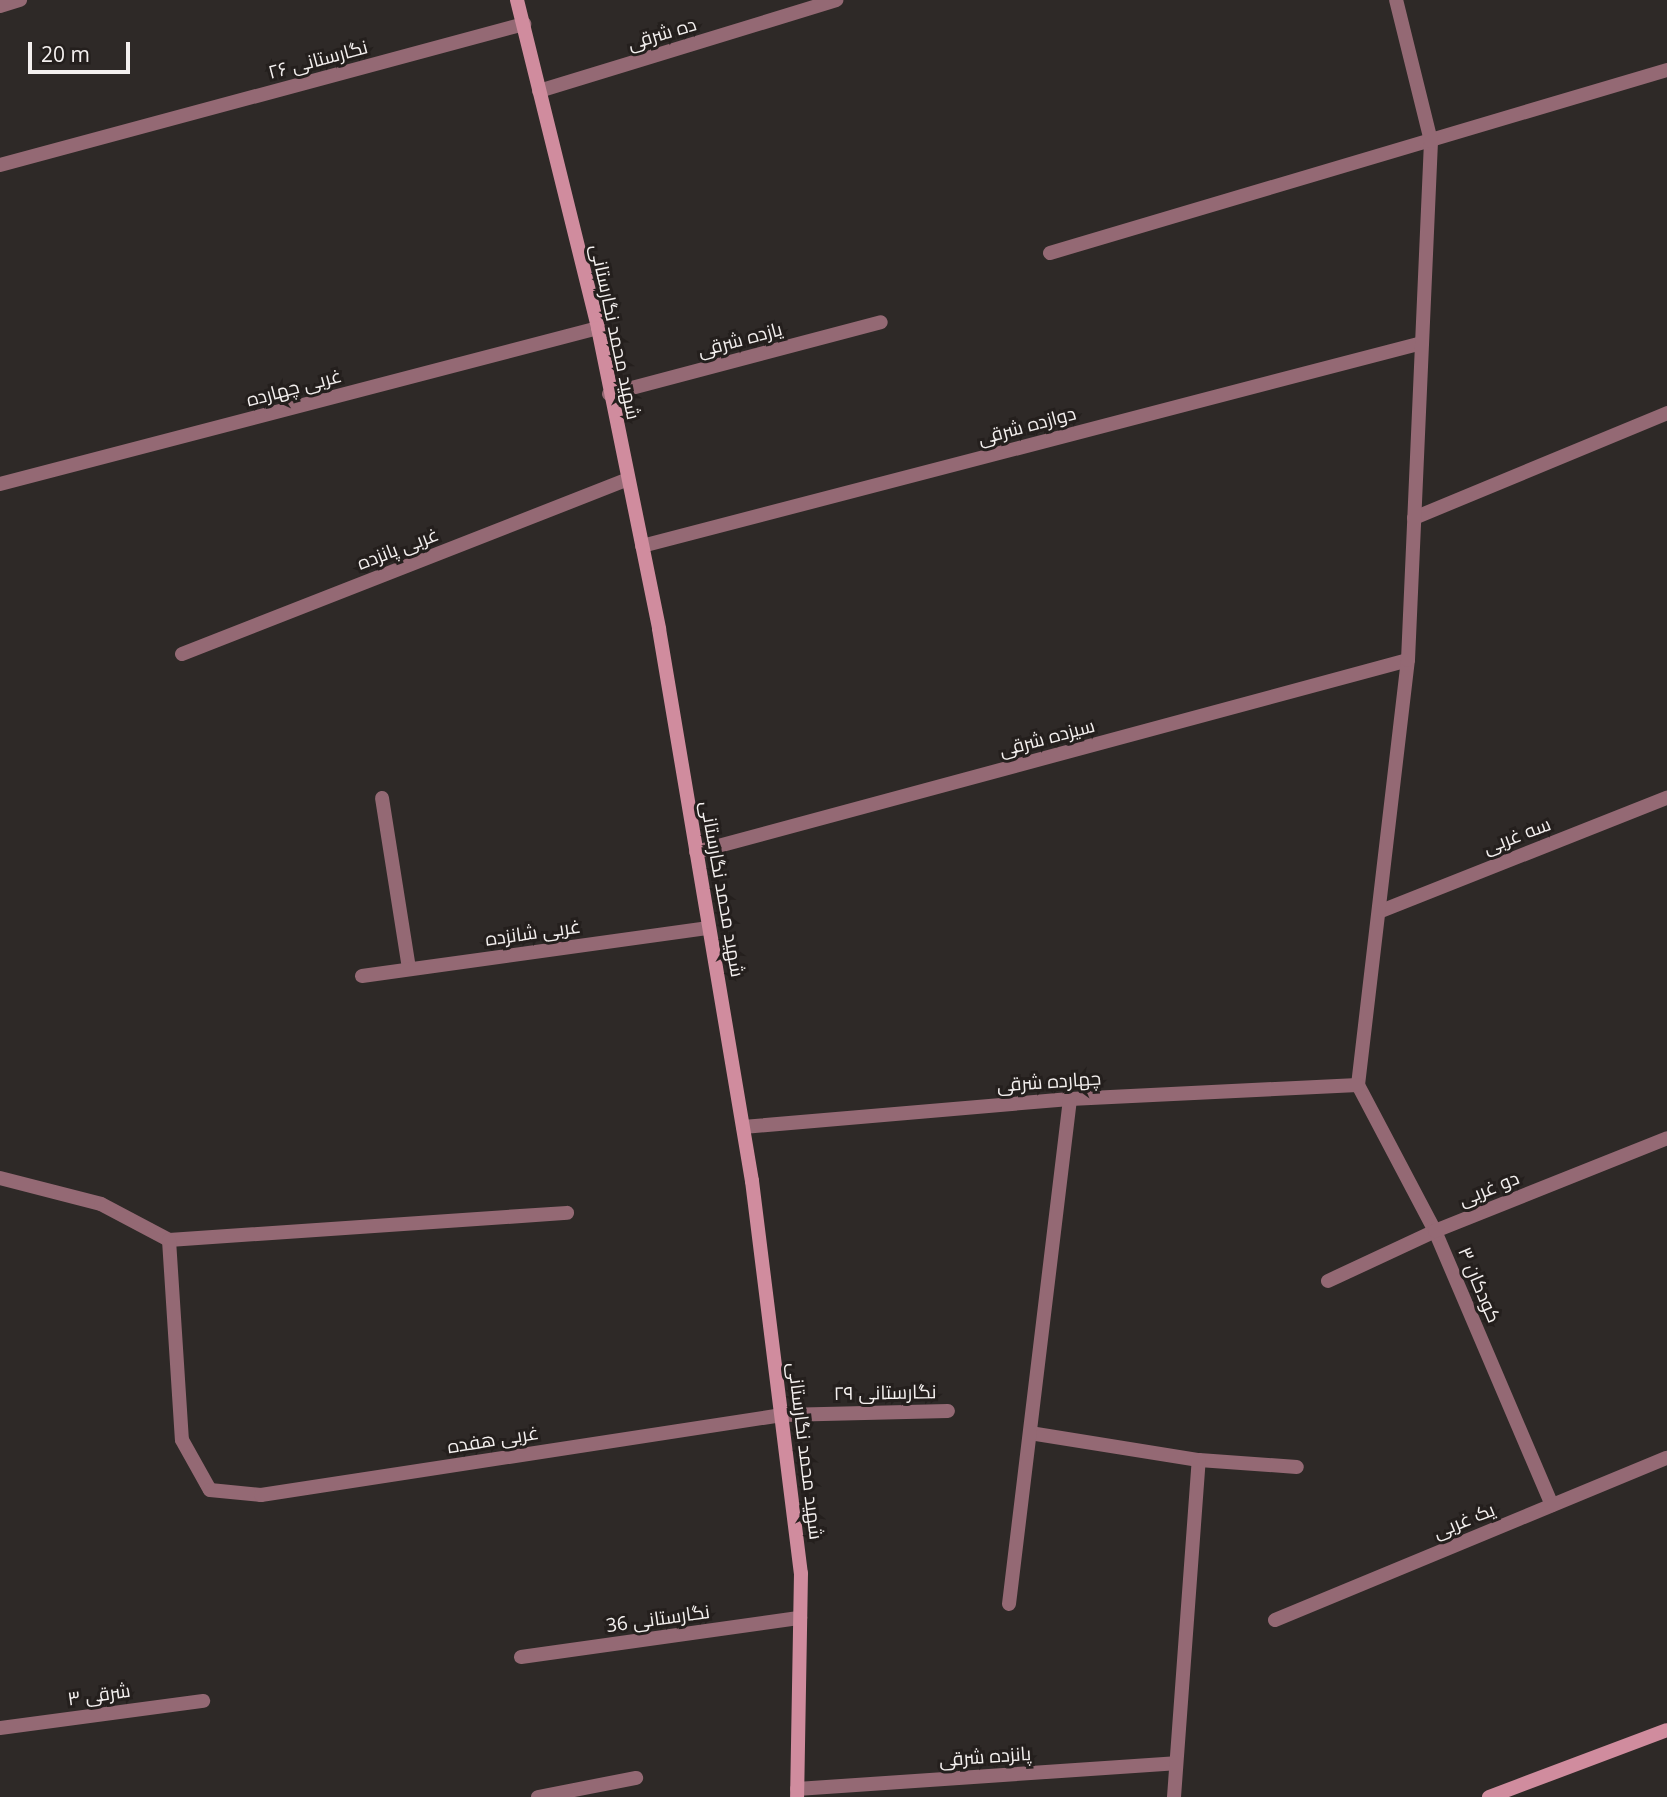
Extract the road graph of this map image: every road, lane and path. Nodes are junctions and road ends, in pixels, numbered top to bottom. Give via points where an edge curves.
1 (20, 0) edge
2 (517, 0) edge
3 (836, 0) edge
4 (1396, 0) edge
5 (0, 6) edge
6 (524, 24) junction
7 (1667, 70) edge
8 (539, 92) junction
9 (1431, 141) junction
10 (0, 165) edge
11 (1050, 253) dead end
12 (881, 322) dead end
13 (598, 328) junction
14 (1422, 343) junction
15 (609, 394) junction
16 (1667, 413) edge
17 (627, 480) junction
18 (0, 484) edge
19 (1414, 518) junction
20 (642, 546) junction
21 (182, 654) dead end
22 (1408, 660) junction
23 (382, 798) dead end
24 (1667, 798) edge
25 (696, 852) junction
26 (1381, 911) junction
27 (709, 928) junction
28 (409, 969) junction
29 (362, 976) dead end
30 (1358, 1085) junction
31 (1070, 1099) junction
32 (743, 1127) junction
33 (1667, 1138) edge
34 (2, 1178) edge
35 (567, 1213) dead end
36 (1435, 1231) junction
37 (169, 1240) junction
38 (1328, 1281) dead end
39 (948, 1411) dead end
40 (782, 1415) junction
41 (1030, 1433) junction
42 (1667, 1458) edge
43 (1199, 1460) junction
44 (1297, 1467) dead end
45 (1552, 1506) junction
46 (1009, 1604) dead end
47 (800, 1618) junction
48 (1275, 1620) dead end
49 (521, 1657) dead end
50 (203, 1701) dead end
51 (0, 1728) edge
52 (1667, 1730) edge
53 (1175, 1763) junction
54 (636, 1778) dead end
55 (797, 1793) edge
56 (538, 1797) edge
57 (1174, 1797) edge
58 (1489, 1797) edge

1 - 5 street
2 - 6 street, شهید محمد نگارستانی
3 - 8 street, ده شرقی
4 - 9 street
6 - 8 street, شهید محمد نگارستانی
6 - 10 street, نگارستانی ۲۶
7 - 9 street
8 - 13 street, شهید محمد نگارستانی
9 - 11 street
9 - 14 street
12 - 15 street, یازده شرقی
13 - 15 street, شهید محمد نگارستانی
13 - 18 street, غربی چهارده
14 - 19 street
14 - 20 street, دوازده شرقی
15 - 17 street, شهید محمد نگارستانی
16 - 19 street
17 - 20 street, شهید محمد نگارستانی
17 - 21 street, غربی پانزده
19 - 22 street
20 - 25 street, شهید محمد نگارستانی
22 - 25 street, سیزده شرقی
22 - 26 street
23 - 28 street
24 - 26 street, سه غربی
25 - 27 street, شهید محمد نگارستانی
26 - 30 street
27 - 28 street, غربی شانزده
27 - 32 street, شهید محمد نگارستانی
28 - 29 street, غربی شانزده
30 - 31 street, چهارده شرقی
30 - 36 street, کودکان ۳
31 - 32 street, چهارده شرقی
31 - 41 street
32 - 40 street, شهید محمد نگارستانی
33 - 36 street, دو غربی
34 - 37 street via 101,1205
35 - 37 street
36 - 38 street, دو غربی
36 - 45 street, کودکان ۳
37 - 40 street, غربی هفده via 182,1440 209,1490 261,1495
39 - 40 street, نگارستانی ۲۹
40 - 47 street, شهید محمد نگارستانی via 802,1573
41 - 43 street
41 - 46 street
42 - 45 street, یک غربی
43 - 44 street
43 - 53 street
45 - 48 street, یک غربی
47 - 49 street, نگارستانی 36
47 - 55 street, شهید محمد نگارستانی
50 - 51 street, شرقی ۳
52 - 58 street
53 - 55 street, پانزده شرقی
53 - 57 street
54 - 56 street

